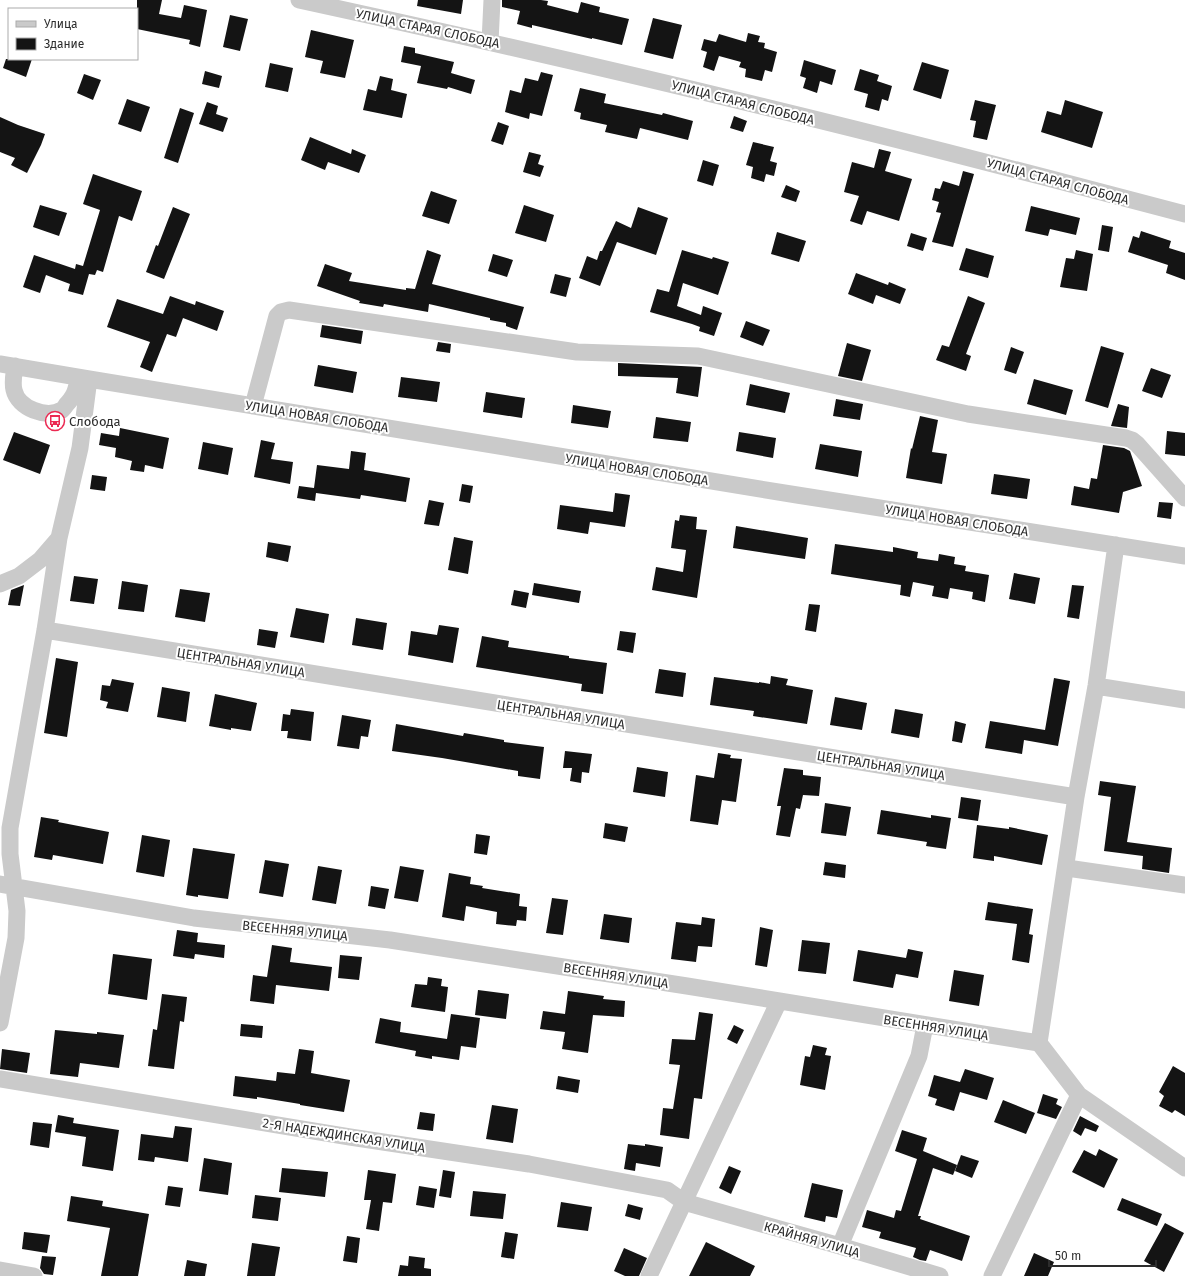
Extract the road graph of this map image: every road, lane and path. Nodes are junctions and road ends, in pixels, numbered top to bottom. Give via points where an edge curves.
1 (299, 0) edge
2 (492, 0) edge
3 (490, 42) junction
4 (1185, 214) edge
5 (8, 365) edge
6 (84, 379) junction
7 (253, 406) junction
8 (1185, 498) edge
9 (59, 538) junction
10 (1116, 545) junction
11 (1185, 556) edge
12 (0, 584) edge
13 (45, 630) junction
14 (1096, 686) junction
15 (1185, 700) edge
16 (1076, 797) junction
17 (1066, 868) junction
18 (7, 885) edge
19 (1185, 885) edge
20 (780, 1001) junction
21 (0, 1023) edge
22 (925, 1025) junction
23 (1040, 1043) junction
24 (0, 1079) edge
25 (1078, 1095) junction
26 (1185, 1168) edge
27 (684, 1202) junction
28 (840, 1246) junction
29 (0, 1270) edge
30 (34, 1276) edge
31 (650, 1276) edge
32 (940, 1276) edge
33 (992, 1276) edge

1 - 3 street, УЛИЦА СТАРАЯ СЛОБОДА
2 - 3 street
3 - 4 street, УЛИЦА СТАРАЯ СЛОБОДА via 946,152
5 - 6 street, УЛИЦА НОВАЯ СЛОБОДА
5 - 6 street via 18,399 28,408 47,413 62,410
6 - 7 street, УЛИЦА НОВАЯ СЛОБОДА
6 - 9 street
7 - 8 street via 277,316 289,310 577,352 698,356 968,414 1126,438 1137,444
7 - 10 street, УЛИЦА НОВАЯ СЛОБОДА
9 - 12 street via 40,560 19,576
9 - 13 street
10 - 11 street, УЛИЦА НОВАЯ СЛОБОДА
10 - 14 street
13 - 16 street, ЦЕНТРАЛЬНАЯ УЛИЦА
13 - 18 street via 10,828
14 - 15 street
14 - 16 street
16 - 17 street
17 - 19 street
17 - 23 street
18 - 20 street, ВЕСЕННЯЯ УЛИЦА via 194,918 390,940
18 - 21 street via 17,910 16,938
20 - 22 street, ВЕСЕННЯЯ УЛИЦА
20 - 27 street
22 - 23 street, ВЕСЕННЯЯ УЛИЦА
22 - 28 street via 919,1056
23 - 25 street
24 - 27 street, 2-Я НАДЕЖДИНСКАЯ УЛИЦА via 529,1164 667,1190
25 - 26 street
25 - 33 street
27 - 28 street, КРАЙНЯЯ УЛИЦА
27 - 31 street
28 - 32 street, КРАЙНЯЯ УЛИЦА
29 - 30 street

